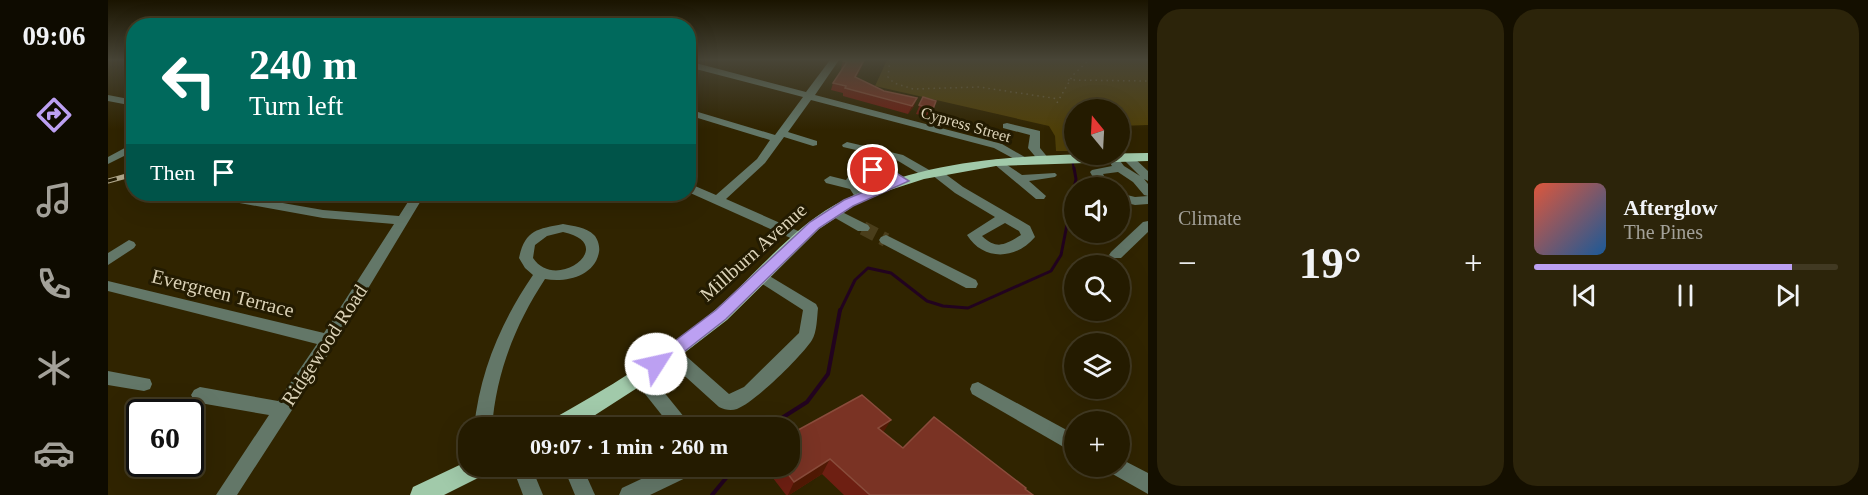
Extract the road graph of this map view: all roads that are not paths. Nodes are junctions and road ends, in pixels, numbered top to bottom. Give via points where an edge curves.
1 (763, 83) edge
2 (818, 83) edge
3 (809, 95) junction
4 (108, 98) edge
5 (126, 101) edge
6 (696, 113) edge
7 (1007, 126) dead end
8 (779, 136) junction
9 (813, 143) dead end
10 (847, 144) dead end
11 (126, 151) edge
12 (126, 157) edge
13 (1148, 157) edge
14 (1130, 158) edge
15 (1048, 159) junction
16 (1064, 159) edge
17 (1130, 160) edge
18 (109, 161) edge
19 (1011, 161) junction
20 (1106, 165) edge
21 (1120, 165) edge
22 (868, 171) dead end
23 (932, 173) junction
24 (1051, 176) dead end
25 (1099, 177) edge
26 (1148, 177) edge
27 (1025, 178) junction
28 (830, 180) dead end
29 (903, 181) junction
30 (856, 186) junction
31 (696, 190) edge
32 (1148, 192) edge
33 (1040, 196) dead end
34 (718, 200) junction
35 (1130, 200) edge
36 (1148, 200) edge
37 (268, 201) edge
38 (414, 201) edge
39 (834, 212) junction
40 (1005, 217) dead end
41 (402, 220) junction
42 (1148, 225) edge
43 (863, 228) tunnel mouth
44 (800, 237) junction
45 (886, 240) tunnel mouth
46 (129, 245) dead end
47 (1116, 255) dead end
48 (108, 260) edge
49 (542, 273) junction
50 (761, 276) junction
51 (971, 284) dead end
52 (108, 286) edge
53 (328, 340) junction
54 (672, 354) junction
55 (639, 375) junction
56 (108, 378) edge
57 (144, 384) dead end
58 (978, 389) dead end
59 (200, 395) dead end
60 (282, 409) junction
61 (484, 417) edge
62 (573, 417) edge
63 (675, 417) edge
64 (1064, 438) edge
65 (1130, 474) edge
66 (458, 477) edge
67 (525, 477) edge
68 (577, 477) edge
69 (667, 477) edge
70 (1148, 484) edge
71 (237, 486) edge
72 (226, 495) edge
73 (421, 495) edge
74 (532, 495) edge
75 (585, 495) edge
76 (629, 495) edge

1 - 3 street, Cypress Street
2 - 3 street
3 - 8 street
3 - 19 street, Cypress Street via 998,147
4 - 5 street
6 - 8 street
7 - 15 street via 1036,133 1034,148
8 - 9 street
8 - 34 street via 761,161
10 - 23 street via 899,157
11 - 18 street
12 - 18 street
13 - 14 main road, Millburn Avenue
15 - 16 main road, Millburn Avenue
15 - 19 main road, Millburn Avenue
17 - 26 street
19 - 23 main road, Millburn Avenue
19 - 27 street, Cypress Street
20 - 25 street via 1096,172
21 - 32 street
22 - 29 street
23 - 29 main road, Millburn Avenue
23 - 40 street
24 - 27 street
27 - 33 street, Cypress Street
28 - 30 street
29 - 30 main road, Millburn Avenue
30 - 39 main road, Millburn Avenue
31 - 34 street
34 - 44 street
35 - 36 street
37 - 41 street via 324,214
38 - 41 street, Ridgewood Road
39 - 43 street
39 - 44 main road, Millburn Avenue
41 - 53 street, Ridgewood Road
42 - 47 street
44 - 50 main road, Millburn Avenue
45 - 51 street
46 - 48 street
49 - 49 street via 564,275 584,267 594,253 591,239 570,228 537,235 526,253 528,263
49 - 61 street via 519,308 499,354
50 - 54 main road, Millburn Avenue
50 - 54 street via 811,308 811,313 806,336 750,392 734,402 725,402
52 - 53 street, Evergreen Terrace
53 - 60 street, Ridgewood Road
54 - 55 main road, Millburn Avenue
55 - 62 main road, Millburn Avenue
55 - 63 street
56 - 57 street
58 - 64 street
59 - 60 street
60 - 71 street, Ridgewood Road
65 - 70 street
66 - 73 main road
67 - 74 street
68 - 75 street
69 - 76 street
71 - 72 street, Ridgewood Road

